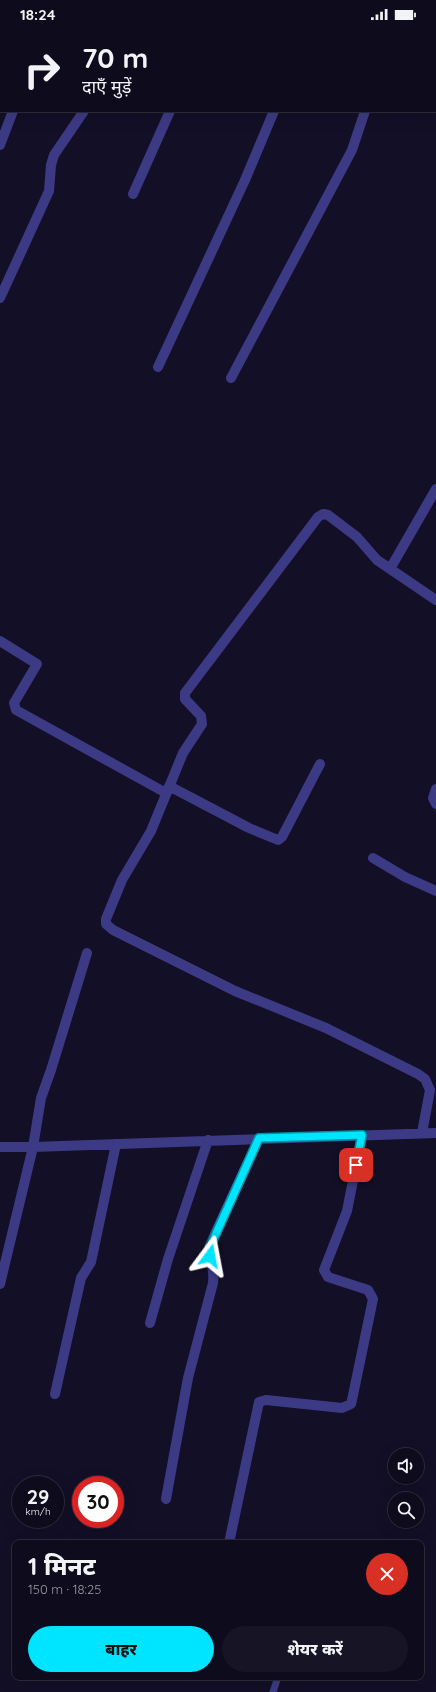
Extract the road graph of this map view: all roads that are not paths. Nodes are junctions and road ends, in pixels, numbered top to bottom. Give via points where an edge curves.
1 (13, 112) edge
2 (83, 112) edge
3 (170, 112) edge
4 (274, 112) edge
5 (365, 112) edge
6 (0, 145) edge
7 (133, 194) dead end
8 (0, 298) edge
9 (158, 367) dead end
10 (231, 378) dead end
11 (436, 489) edge
12 (390, 569) junction
13 (436, 600) edge
14 (0, 641) edge
15 (320, 764) dead end
16 (168, 789) junction
17 (436, 789) edge
18 (436, 804) edge
19 (373, 858) dead end
20 (436, 891) edge
21 (87, 953) dead end
22 (422, 1132) junction
23 (436, 1132) edge
24 (362, 1135) junction
25 (259, 1138) junction
26 (208, 1140) junction
27 (116, 1144) junction
28 (0, 1147) edge
29 (33, 1147) junction
30 (0, 1284) edge
31 (150, 1323) dead end
32 (55, 1394) dead end
33 (166, 1499) dead end
34 (230, 1540) edge
35 (277, 1680) edge
36 (273, 1692) edge

1 - 6 street
2 - 8 street via 54,155 49,191
3 - 7 street
4 - 9 street via 245,180
5 - 10 street via 348,156
11 - 12 street
12 - 13 street
12 - 16 street via 369,552 357,537 328,515 318,517 185,693 185,699 203,721 183,753
14 - 16 street via 37,664 14,703 16,710
15 - 16 street via 282,837 278,840
16 - 22 street via 151,831 122,880 106,915 106,924 235,991 326,1028 418,1074 425,1079 430,1090
17 - 18 street via 432,798
19 - 20 street
21 - 29 street via 41,1098
22 - 23 street
22 - 24 street
24 - 25 street
24 - 34 street via 347,1211 324,1270 328,1277 368,1290 373,1299 351,1404 342,1408 266,1400 259,1402
25 - 26 street
25 - 33 street via 210,1247 213,1283 188,1378
26 - 27 street
26 - 31 street via 168,1259
27 - 29 street
27 - 32 street via 91,1262 81,1278
28 - 29 street
29 - 30 street
35 - 36 lane

